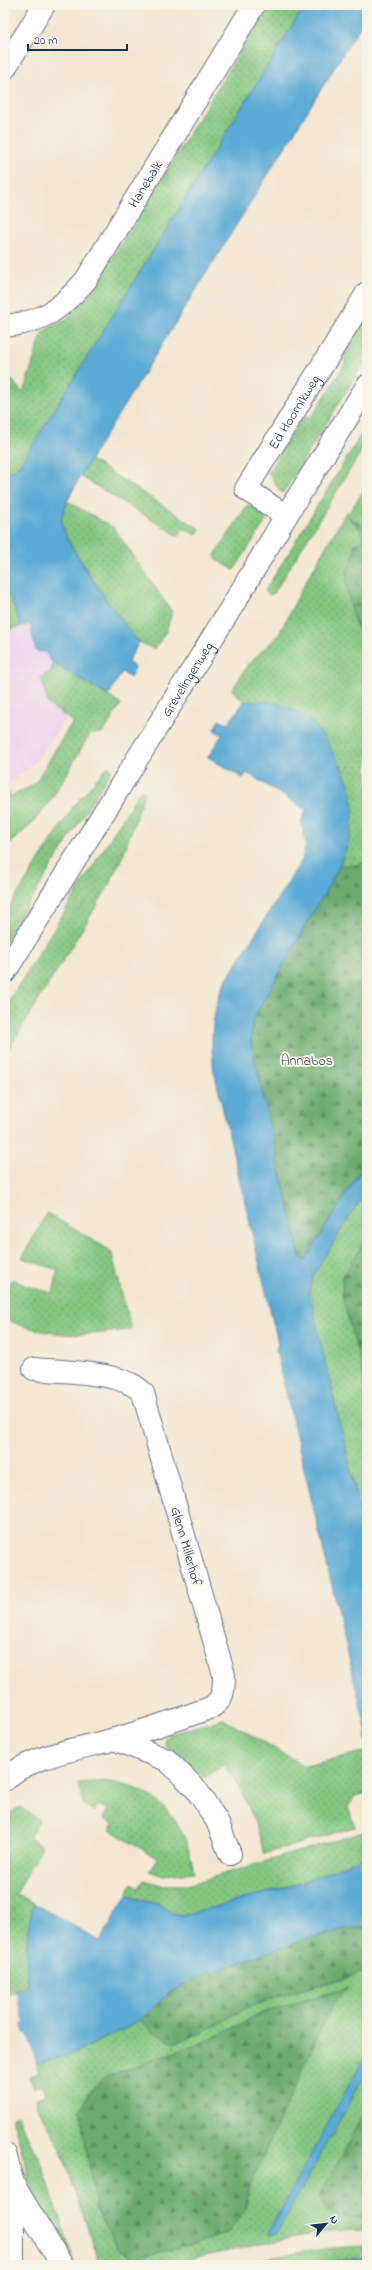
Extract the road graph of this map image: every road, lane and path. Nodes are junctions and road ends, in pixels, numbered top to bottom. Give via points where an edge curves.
1 (44, 5) edge
2 (254, 5) edge
3 (5, 68) edge
4 (367, 293) edge
5 (5, 326) edge
6 (367, 386) edge
7 (286, 516) junction
8 (5, 972) edge
9 (34, 1369) dead end
10 (114, 1739) junction
11 (5, 1780) edge
12 (230, 1854) dead end
13 (5, 2154) edge
14 (13, 2183) junction
15 (13, 2265) edge
16 (62, 2265) edge

1 - 3 street
2 - 5 street, Hanebalk via 86,280 51,313 27,324
4 - 7 street, Ed Hoornikweg via 246,489
6 - 7 street, Grevelingenweg
7 - 8 street, Grevelingenweg
9 - 10 street, Glenn Millerhof via 114,1377 136,1386 143,1394 224,1675 224,1693 218,1704
10 - 11 street, Glenn Millerhof via 64,1751 12,1771
10 - 12 street via 167,1760 196,1789 217,1821
13 - 14 street
14 - 15 street
14 - 16 street

